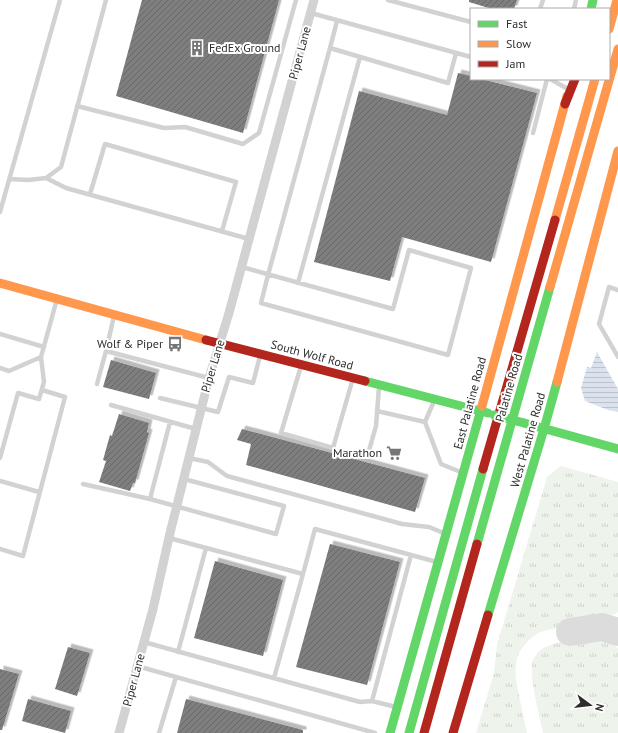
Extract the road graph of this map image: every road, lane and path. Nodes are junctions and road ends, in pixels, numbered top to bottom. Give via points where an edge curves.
1 (60, 0) edge
2 (106, 0) edge
3 (296, 0) edge
4 (314, 0) edge
5 (388, 0) edge
6 (617, 0) edge
7 (311, 13) junction
8 (337, 20) junction
9 (470, 22) edge
10 (610, 25) edge
11 (330, 48) junction
12 (618, 49) edge
13 (456, 53) junction
14 (360, 57) junction
15 (470, 57) edge
16 (610, 77) edge
17 (547, 80) edge
18 (552, 80) edge
19 (572, 80) edge
20 (575, 80) edge
21 (595, 80) edge
22 (609, 80) edge
23 (569, 89) junction
24 (565, 104) junction
25 (77, 106) junction
26 (533, 133) dead end
27 (618, 151) edge
28 (46, 178) junction
29 (10, 179) junction
30 (90, 194) junction
31 (0, 212) edge
32 (222, 232) junction
33 (249, 239) junction
34 (242, 268) junction
35 (268, 274) junction
36 (0, 283) edge
37 (298, 283) junction
38 (618, 290) edge
39 (58, 299) junction
40 (114, 314) junction
41 (0, 334) edge
42 (220, 343) junction
43 (44, 347) junction
44 (106, 351) junction
45 (261, 354) junction
46 (41, 357) junction
47 (618, 357) edge
48 (302, 365) junction
49 (0, 368) edge
50 (208, 378) junction
51 (353, 378) junction
52 (97, 384) dead end
53 (380, 385) junction
54 (42, 390) junction
55 (160, 398) dead end
56 (435, 399) junction
57 (111, 405) dead end
58 (201, 408) junction
59 (377, 411) junction
60 (481, 411) junction
61 (170, 422) junction
62 (425, 422) junction
63 (196, 429) junction
64 (544, 429) junction
65 (618, 449) edge
66 (368, 454) dead end
67 (0, 458) edge
68 (189, 458) junction
69 (463, 473) junction
70 (183, 479) junction
71 (0, 481) edge
72 (84, 484) dead end
73 (39, 492) junction
74 (150, 499) junction
75 (176, 507) junction
76 (446, 534) junction
77 (169, 538) junction
78 (206, 548) junction
79 (0, 549) edge
80 (411, 555) junction
81 (438, 562) junction
82 (303, 574) junction
83 (144, 642) junction
84 (178, 652) junction
85 (137, 666) junction
86 (176, 677) junction
87 (274, 678) junction
88 (372, 701) junction
89 (397, 708) junction
90 (365, 732) edge
91 (119, 733) edge
92 (159, 733) edge
93 (375, 733) edge
94 (390, 733) edge
95 (409, 733) edge
96 (424, 733) edge
97 (453, 733) edge

1 - 29 lane
2 - 25 lane
3 - 25 lane via 259,133 244,144 185,127 164,128
4 - 7 street, Piper Lane
5 - 9 lane
6 - 10 main road
7 - 8 lane
7 - 33 street, Piper Lane
8 - 11 lane
8 - 13 lane
11 - 14 lane
11 - 35 lane
12 - 16 main road, Palatine Road
13 - 14 lane via 448,83
13 - 15 lane
14 - 37 lane
17 - 26 lane
18 - 23 lane
19 - 23 main road, East Palatine Road
20 - 24 main road
21 - 95 main road, Palatine Road
22 - 96 main road, Palatine Road
23 - 24 main road, East Palatine Road
24 - 60 main road, East Palatine Road
25 - 28 lane via 61,167
27 - 64 main road, West Palatine Road
28 - 29 lane
28 - 30 lane via 66,188
29 - 31 lane
30 - 32 lane
30 - 32 lane via 105,144 236,182
32 - 33 lane
33 - 34 street, Piper Lane
34 - 35 lane
34 - 42 street, Piper Lane
35 - 37 lane
35 - 37 lane via 261,303 448,355 471,268 409,250 393,309
36 - 39 main road, South Wolf Road
38 - 47 lane via 609,287 599,324
39 - 40 main road, South Wolf Road
39 - 43 lane
40 - 42 main road, South Wolf Road
40 - 44 lane
41 - 43 lane
42 - 45 main road, South Wolf Road
42 - 50 street, Piper Lane
43 - 46 lane
44 - 50 lane
44 - 52 lane
45 - 48 main road, South Wolf Road
45 - 58 lane via 253,383 229,376 218,412
46 - 49 lane via 9,371
46 - 54 lane via 44,382
48 - 51 main road, South Wolf Road
48 - 51 lane via 281,433 333,448
50 - 58 street, Piper Lane
51 - 53 main road, South Wolf Road
53 - 56 main road, South Wolf Road
53 - 59 lane
54 - 67 lane via 39,399 18,394
54 - 73 lane via 65,397
55 - 58 lane
56 - 60 main road, South Wolf Road
56 - 62 lane
57 - 61 lane
58 - 63 street, Piper Lane
59 - 62 lane
59 - 66 lane via 376,426
60 - 64 main road, South Wolf Road, bridge
60 - 69 main road, East Palatine Road
61 - 63 lane
61 - 74 lane
62 - 69 lane via 440,464
63 - 68 street, Piper Lane
64 - 65 main road, South Wolf Road
64 - 97 main road, West Palatine Road
68 - 70 street, Piper Lane
68 - 76 lane via 208,462 227,476 402,524 428,527
69 - 76 main road, East Palatine Road
70 - 75 street, Piper Lane
70 - 75 lane via 284,506 276,534
71 - 73 lane
72 - 74 lane
73 - 79 lane via 23,556
74 - 75 lane
75 - 77 street, Piper Lane
76 - 81 main road, East Palatine Road
77 - 78 lane
77 - 83 street, Piper Lane
78 - 82 lane
78 - 84 lane
80 - 81 lane
80 - 82 lane via 315,528
80 - 88 lane
81 - 89 main road, East Palatine Road
82 - 87 lane
83 - 84 lane
83 - 85 street, Piper Lane
84 - 87 lane
85 - 86 lane
85 - 91 street, Piper Lane
86 - 90 lane
86 - 92 lane
87 - 88 lane via 360,702
88 - 89 lane
89 - 94 main road, East Palatine Road
90 - 93 lane

